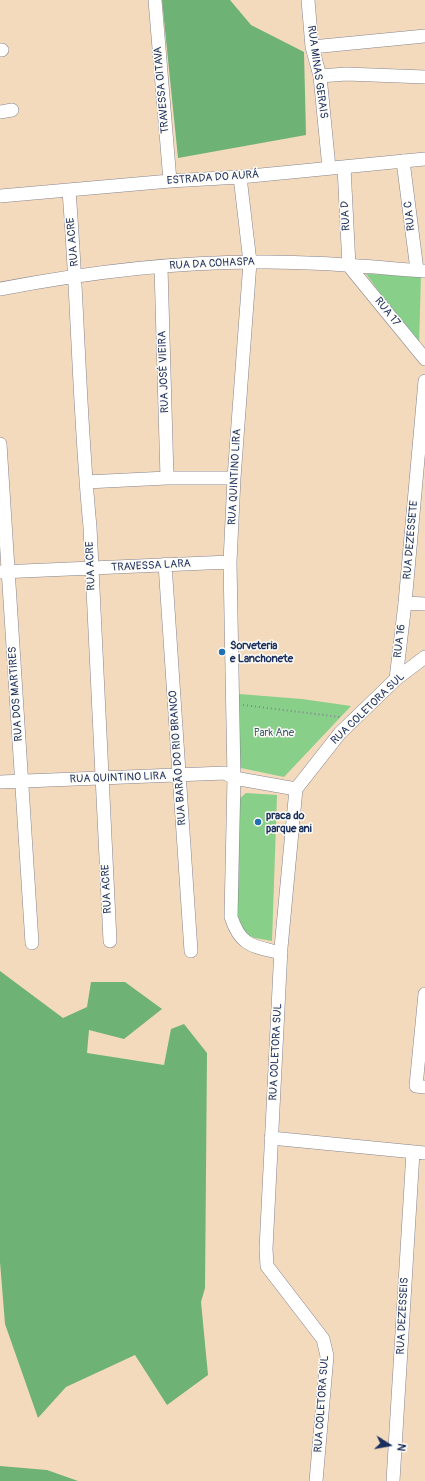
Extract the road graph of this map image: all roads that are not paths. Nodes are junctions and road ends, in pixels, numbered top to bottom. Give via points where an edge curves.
1 (155, 0) edge
2 (308, 0) edge
3 (425, 36) edge
4 (312, 47) junction
5 (320, 76) junction
6 (425, 77) edge
7 (425, 159) edge
8 (403, 161) junction
9 (344, 167) junction
10 (329, 168) junction
11 (240, 177) junction
12 (170, 181) junction
13 (69, 191) junction
14 (0, 196) edge
15 (250, 262) junction
16 (349, 266) junction
17 (161, 267) junction
18 (421, 271) edge
19 (76, 275) junction
20 (0, 288) edge
21 (425, 359) edge
22 (425, 382) edge
23 (0, 444) edge
24 (167, 478) junction
25 (234, 478) junction
26 (86, 482) junction
27 (230, 562) junction
28 (166, 564) junction
29 (91, 569) junction
30 (4, 572) edge
31 (405, 603) junction
32 (425, 604) edge
33 (425, 657) edge
34 (396, 679) junction
35 (180, 776) junction
36 (234, 778) junction
37 (101, 779) junction
38 (0, 782) edge
39 (21, 782) junction
40 (296, 789) junction
41 (110, 941) dead end
42 (32, 943) dead end
43 (191, 951) dead end
44 (281, 953) junction
45 (425, 994) edge
46 (420, 1086) edge
47 (271, 1138) junction
48 (419, 1152) edge
49 (316, 1481) edge
50 (393, 1481) edge

1 - 12 street, TRAVESSA OITAVA
2 - 4 street, RUA MINAS GERAIS
3 - 4 street
4 - 5 street, RUA MINAS GERAIS
5 - 6 street via 346,74
5 - 10 street, RUA MINAS GERAIS
7 - 8 street, ESTRADA DO AURÁ
8 - 9 street, ESTRADA DO AURÁ
8 - 18 street, RUA C
9 - 10 street, ESTRADA DO AURÁ
9 - 16 street, RUA D
10 - 11 street, ESTRADA DO AURÁ
11 - 12 street, ESTRADA DO AURÁ
11 - 15 street, RUA QUINTINO LIRA
12 - 13 street, ESTRADA DO AURÁ
13 - 14 street, ESTRADA DO AURÁ
13 - 19 street, RUA ACRE
15 - 16 street, RUA DA COHASPA
15 - 17 street, RUA DA COHASPA
15 - 25 street, RUA QUINTINO LIRA
16 - 18 street, RUA DA COHASPA
16 - 21 street, RUA 17
17 - 19 street, RUA DA COHASPA
17 - 24 street, RUA JOSÉ VIEIRA
19 - 20 street, RUA DA COHASPA
19 - 26 street, RUA ACRE
22 - 31 street, RUA DEZESSETE
23 - 30 street, RUA DOS MARTIRES
24 - 25 street
24 - 26 street
25 - 27 street, RUA QUINTINO LIRA
26 - 29 street, RUA ACRE
27 - 28 street, TRAVESSA LARA
27 - 36 street, RUA QUINTINO LIRA
28 - 29 street, TRAVESSA LARA
28 - 35 street, RUA BARÃO DO RIO BRANCO
29 - 30 street, TRAVESSA LARA
29 - 37 street, RUA ACRE
30 - 39 street, RUA DOS MARTIRES
31 - 32 street
31 - 34 street, RUA 16
33 - 34 street, RUA COLETORA SUL
34 - 40 street, RUA COLETORA SUL via 340,733
35 - 36 street, RUA QUINTINO LIRA via 225,773
35 - 37 street, RUA QUINTINO LIRA
35 - 43 street, RUA BARÃO DO RIO BRANCO
36 - 40 street, RUA QUINTINO LIRA
36 - 44 street, RUA QUINTINO LIRA via 231,917 236,931 248,944
37 - 39 street, RUA QUINTINO LIRA
37 - 41 street, RUA ACRE
38 - 39 street, RUA QUINTINO LIRA
39 - 42 street, RUA DOS MARTIRES
40 - 44 street, RUA COLETORA SUL
44 - 47 street, RUA COLETORA SUL
45 - 46 street
47 - 48 street, RUA DEZESSEIS
47 - 49 street, RUA COLETORA SUL via 267,1266 323,1339 326,1356
48 - 50 street, RUA DEZESSEIS

